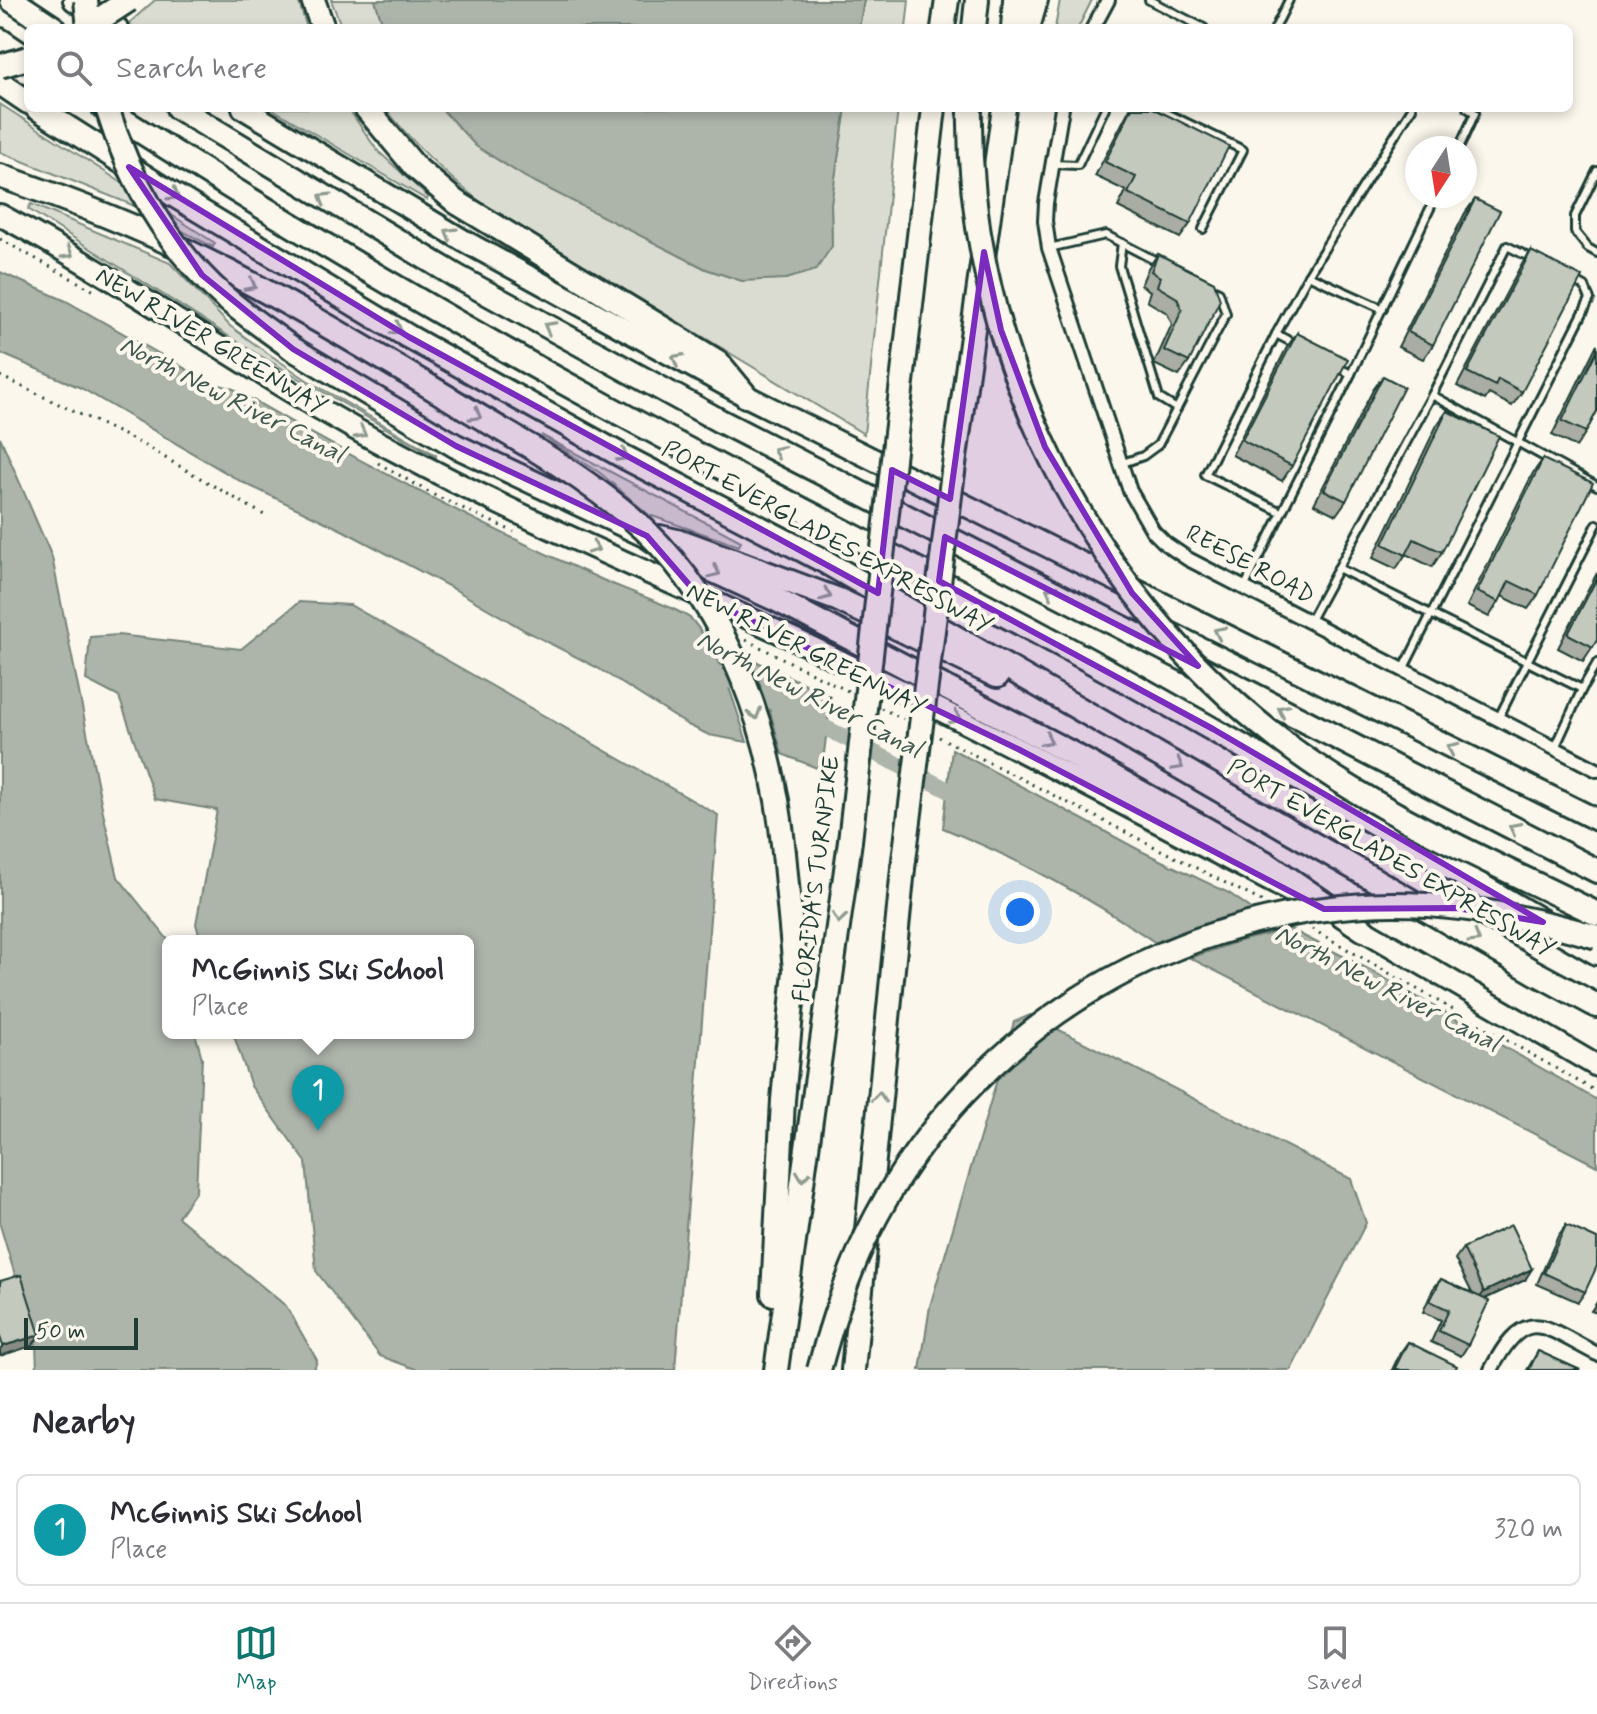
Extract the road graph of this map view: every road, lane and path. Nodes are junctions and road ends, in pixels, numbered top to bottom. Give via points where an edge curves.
1 (12, 0) edge
2 (74, 0) edge
3 (86, 0) edge
4 (129, 0) edge
5 (313, 0) edge
6 (946, 0) edge
7 (977, 0) edge
8 (1015, 0) edge
9 (1036, 0) edge
10 (1108, 0) edge
11 (1149, 0) edge
12 (1289, 0) edge
13 (1161, 3) edge
14 (48, 24) edge
15 (88, 24) edge
16 (94, 24) edge
17 (111, 24) edge
18 (322, 24) edge
19 (944, 24) edge
20 (974, 24) edge
21 (1013, 24) edge
22 (1029, 24) edge
23 (1095, 24) edge
24 (1197, 24) edge
25 (1277, 24) edge
26 (0, 40) edge
27 (24, 55) edge
28 (24, 59) edge
29 (0, 66) edge
30 (0, 83) edge
31 (24, 99) edge
32 (43, 112) edge
33 (108, 112) edge
34 (112, 112) edge
35 (185, 112) edge
36 (250, 112) edge
37 (369, 112) edge
38 (934, 112) edge
39 (970, 112) edge
40 (1003, 112) edge
41 (1061, 112) edge
42 (1103, 112) edge
43 (1164, 112) edge
44 (1182, 112) edge
45 (1410, 112) edge
46 (1473, 112) edge
47 (1179, 119) junction
48 (1464, 136) edge
49 (1051, 164) junction
50 (1597, 171) edge
51 (0, 176) edge
52 (1430, 208) edge
53 (0, 215) edge
54 (1203, 229) dead end
55 (0, 239) edge
56 (1122, 243) junction
57 (1049, 248) junction
58 (1597, 253) edge
59 (1164, 264) edge
60 (1546, 266) edge
61 (1308, 275) junction
62 (1572, 280) edge
63 (1205, 285) edge
64 (98, 293) dead end
65 (1383, 309) junction
66 (1276, 334) junction
67 (1301, 347) edge
68 (1326, 361) edge
69 (1351, 374) junction
70 (0, 376) edge
71 (1432, 395) junction
72 (746, 396) junction
73 (1177, 409) junction
74 (1518, 443) junction
75 (370, 459) dead end
76 (1120, 464) junction
77 (1597, 486) edge
78 (1281, 512) junction
79 (266, 516) dead end
80 (1597, 524) edge
81 (520, 535) dead end
82 (647, 536) junction
83 (1338, 568) junction
84 (1244, 588) junction
85 (1431, 613) junction
86 (1309, 621) junction
87 (738, 636) dead end
88 (1526, 663) junction
89 (1597, 663) edge
90 (1403, 670) junction
91 (1582, 689) junction
92 (851, 693) dead end
93 (879, 707) dead end
94 (1498, 719) junction
95 (907, 721) dead end
96 (1110, 726) junction
97 (936, 735) dead end
98 (1555, 748) junction
99 (1597, 770) edge
100 (1597, 820) edge
101 (1597, 871) edge
102 (1273, 907) dead end
103 (1597, 914) edge
104 (1301, 923) dead end
105 (1364, 930) junction
106 (1597, 937) edge
107 (1597, 953) edge
108 (1597, 1006) edge
109 (1597, 1066) edge
110 (1597, 1092) edge
111 (1597, 1354) edge
112 (773, 1370) edge
113 (819, 1370) edge
114 (853, 1370) edge
115 (1491, 1370) edge

1 - 14 highway
2 - 17 main road
3 - 15 highway, bridge
4 - 16 highway, bridge
5 - 18 highway
6 - 19 highway
7 - 20 highway
8 - 21 highway
9 - 22 highway
10 - 23 street
11 - 13 lane
12 - 25 lane
13 - 24 lane
26 - 27 highway
28 - 29 highway, bridge
30 - 31 highway
32 -> 96 highway, PORT EVERGLADES EXPRESSWAY via 409,337 822,560
33 - 82 highway, bridge via 130,170 172,239 224,296 293,349 456,446
34 - 107 highway via 461,325 1213,729
101 -> 35 highway, PORT EVERGLADES EXPRESSWAY via 720,421 456,276
72 -> 36 main road via 466,242
37 - 72 highway via 415,167 456,202 718,362
38 -> 112 highway, FLORIDA'S TURNPIKE, bridge via 850,841
39 - 103 highway, bridge via 977,216 1016,374 1069,493 1132,593 1233,701 1328,774 1438,836
114 -> 40 highway, bridge via 903,868
41 - 49 street, REESE ROAD
42 - 49 lane via 1078,165
43 - 47 lane
44 - 47 lane
45 - 61 lane
46 - 48 lane
47 - 54 lane via 1243,150
49 - 57 street, REESE ROAD via 1045,221
50 - 58 lane via 1575,216 1575,232
51 -> 112 highway, bridge via 197,256 575,474 645,530 714,620 740,672 773,777 795,970 783,1100
52 - 65 lane
53 -> 105 main road via 114,279 347,425 446,478 849,665
55 - 64 path, NEW RIVER GREENWAY
56 - 57 lane via 1106,235
56 - 59 lane
56 - 73 lane via 1119,266 1159,398
57 - 76 street, REESE ROAD
60 - 71 lane via 1507,246
61 - 65 lane
61 - 66 lane
62 - 74 lane via 1585,287 1590,299
63 - 73 lane via 1219,292 1226,314
65 - 69 lane
66 - 67 lane
66 - 78 lane via 1205,475
68 - 69 lane
69 - 78 lane
70 - 79 path via 136,441
71 - 74 lane
71 - 83 lane
100 -> 72 main road
73 - 76 lane via 1158,445
74 - 77 lane
74 - 85 lane
75 - 81 path
76 - 84 street, REESE ROAD via 1141,513 1166,544
78 - 84 lane
80 - 88 lane
82 -> 96 highway via 672,538 788,579
82 -> 105 highway via 1069,752 1266,863
83 - 85 lane
83 - 86 lane
84 - 86 street, REESE ROAD
85 - 88 lane
85 - 90 lane
86 - 90 street, REESE ROAD
87 - 92 path, NEW RIVER GREENWAY
88 - 91 lane
88 - 94 lane
89 - 91 lane
90 - 94 street, REESE ROAD
91 - 98 lane
93 - 95 path, NEW RIVER GREENWAY
94 - 98 street, REESE ROAD
96 -> 108 highway, PORT EVERGLADES EXPRESSWAY
97 - 102 path, NEW RIVER GREENWAY
98 - 99 street, REESE ROAD
104 - 110 path
105 - 109 main road
106 - 113 highway, bridge via 1507,914 1367,905 1286,914 1214,933 1106,981 1001,1058 953,1105 901,1174 843,1290
111 - 115 street via 1541,1326 1522,1328 1506,1342

